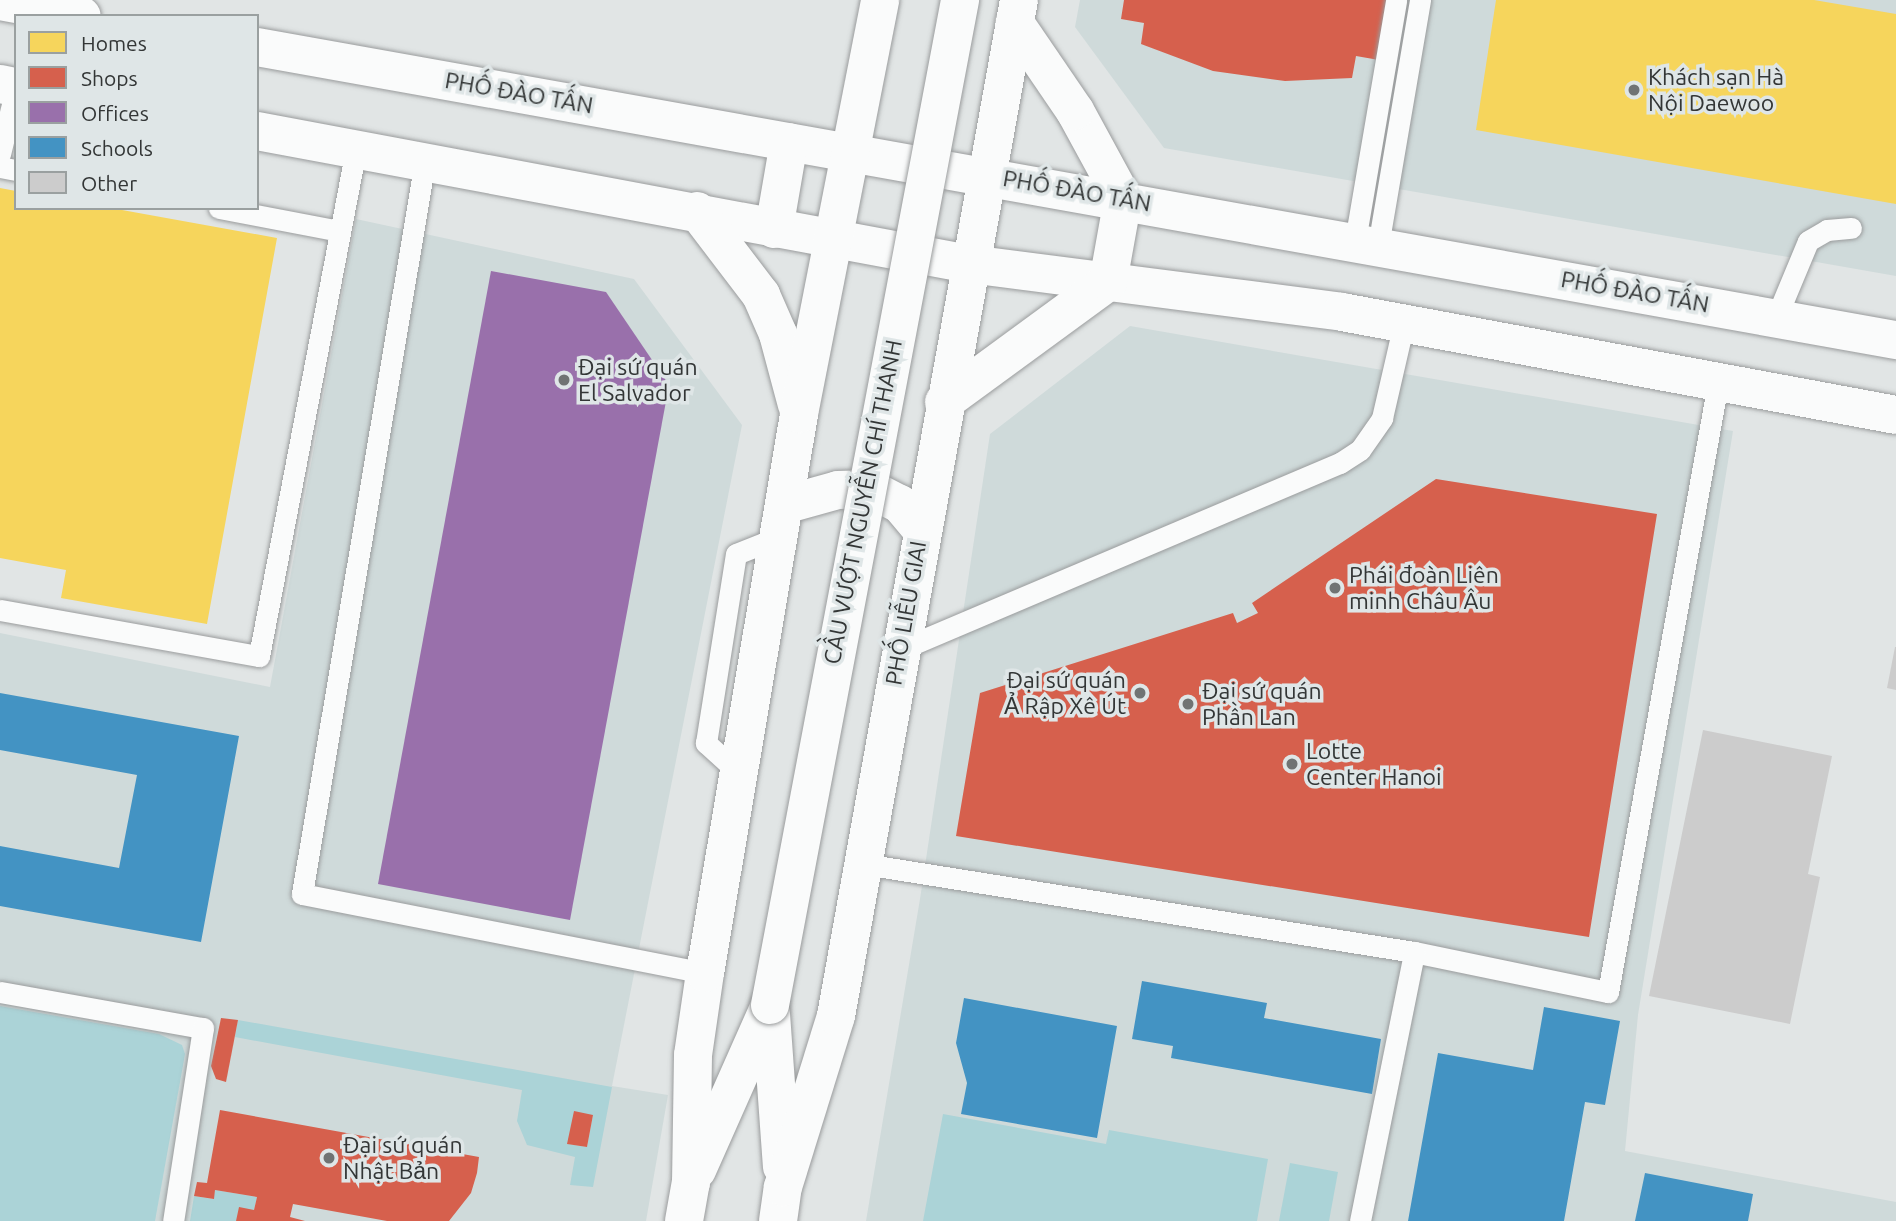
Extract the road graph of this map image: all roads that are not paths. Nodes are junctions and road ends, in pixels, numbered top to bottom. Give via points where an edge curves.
1 (880, 0) edge
2 (960, 0) edge
3 (1396, 0) edge
4 (1420, 0) edge
5 (0, 1) edge
6 (1017, 11) edge
7 (71, 14) edge
8 (259, 47) edge
9 (14, 96) edge
10 (259, 131) edge
11 (789, 142) junction
12 (356, 149) junction
13 (850, 151) junction
14 (0, 154) edge
15 (425, 161) junction
16 (985, 176) junction
17 (1123, 199) junction
18 (230, 210) edge
19 (697, 211) junction
20 (1850, 228) dead end
21 (774, 229) junction
22 (340, 231) junction
23 (833, 239) junction
24 (1367, 244) junction
25 (969, 264) junction
26 (1108, 282) junction
27 (1776, 318) junction
28 (1404, 323) junction
29 (1896, 340) edge
30 (1718, 383) junction
31 (944, 402) junction
32 (799, 414) junction
33 (1896, 415) edge
34 (781, 521) junction
35 (921, 529) junction
36 (0, 610) edge
37 (899, 650) junction
38 (864, 864) junction
39 (1414, 951) junction
40 (705, 972) junction
41 (0, 992) edge
42 (771, 1006) junction
43 (691, 1182) junction
44 (781, 1204) edge
45 (173, 1221) edge
46 (684, 1221) edge
47 (1360, 1221) edge

1 - 13 main road
2 - 42 main road, CẦU VƯỢT NGUYỄN CHÍ THANH, bridge
3 - 24 lane
4 - 24 lane
5 - 7 main road
6 - 16 main road, PHỐ LIỄU GIAI
6 - 17 main road
8 - 11 main road, PHỐ ĐÀO TẤN
9 - 14 lane
10 - 12 main road
11 - 13 main road, PHỐ ĐÀO TẤN
11 - 21 main road
12 - 15 main road
12 - 22 lane
13 - 16 main road, PHỐ ĐÀO TẤN
13 - 23 main road
15 - 19 main road
15 - 40 lane via 302,894
16 - 17 main road, PHỐ ĐÀO TẤN
16 - 25 main road, PHỐ LIỄU GIAI
17 - 24 main road, PHỐ ĐÀO TẤN
17 - 26 main road
18 - 22 lane
19 - 21 main road
19 - 32 main road via 761,295 778,334
20 - 27 lane via 1827,230 1808,241
21 - 23 main road
22 - 36 lane via 259,656
23 - 25 main road
23 - 32 main road
24 - 27 main road, PHỐ ĐÀO TẤN
25 - 26 main road
25 - 31 main road, PHỐ LIỄU GIAI
26 - 28 main road
26 - 31 main road
27 - 29 main road, PHỐ ĐÀO TẤN
28 - 30 main road
28 - 37 lane via 1382,418 1360,450 1340,463
30 - 33 main road
30 - 39 lane via 1608,992
31 - 35 main road, PHỐ LIỄU GIAI
32 - 34 main road
34 - 35 main road via 838,490 870,489 900,504
34 - 40 main road
35 - 37 main road, PHỐ LIỄU GIAI
37 - 38 main road, PHỐ LIỄU GIAI
38 - 39 lane
38 - 44 main road, PHỐ LIỄU GIAI via 836,1016
39 - 47 lane
40 - 43 main road via 693,1055
41 - 45 lane via 203,1028
42 - 43 main road, CẦU VƯỢT NGUYỄN CHÍ THANH
42 - 44 main road, CẦU VƯỢT NGUYỄN CHÍ THANH
43 - 46 main road

